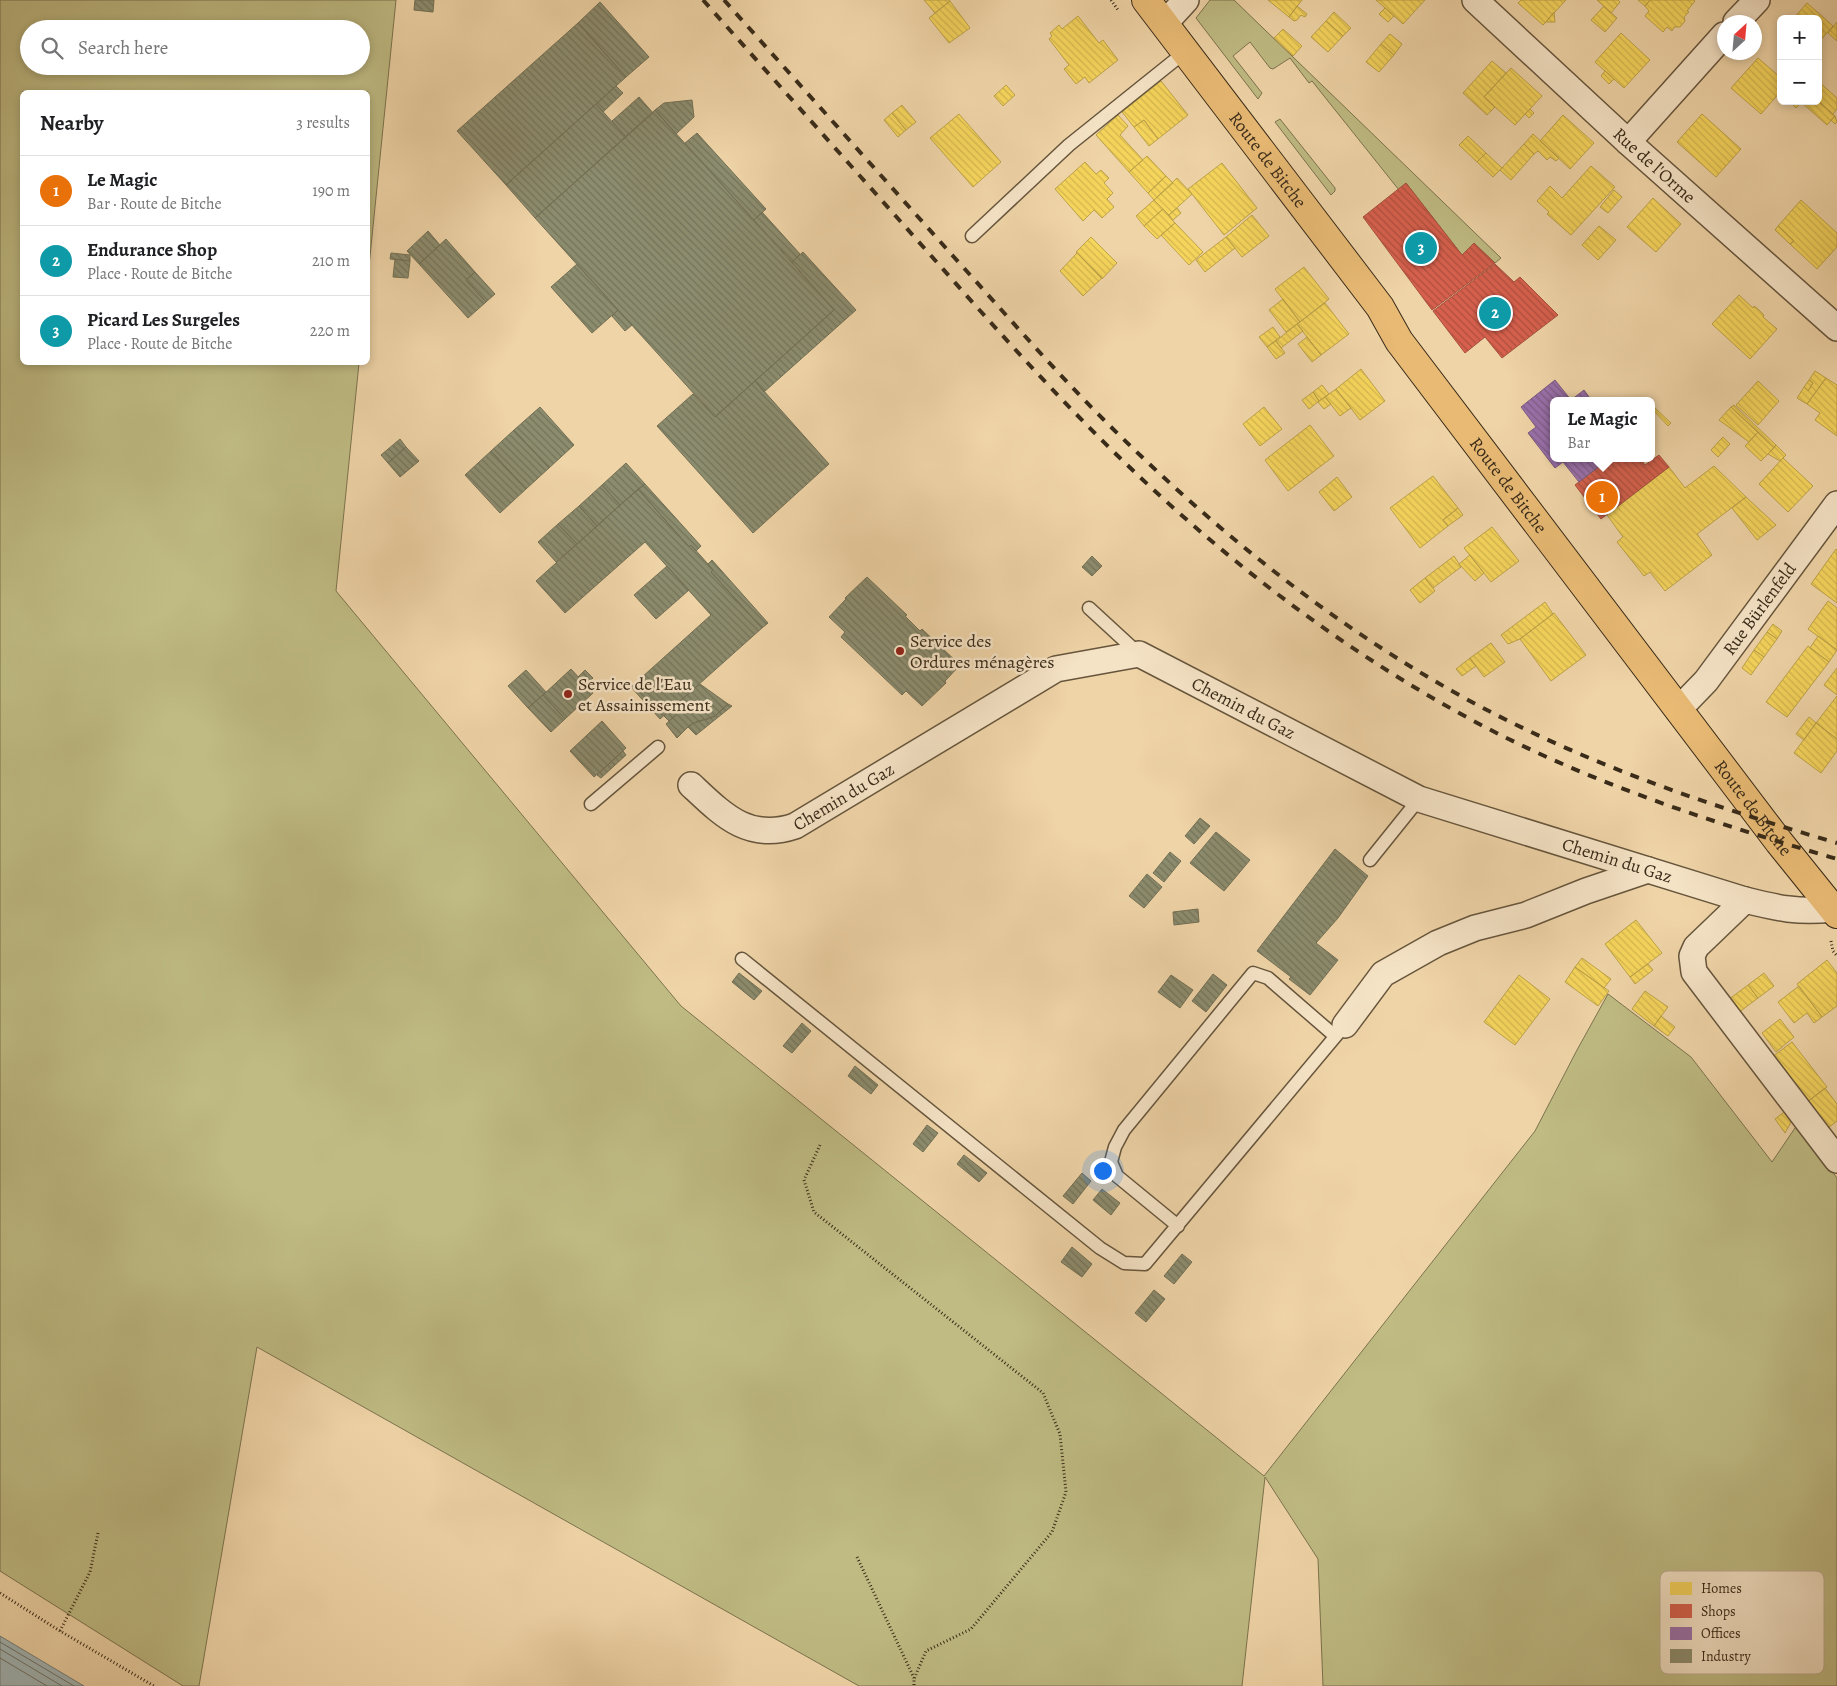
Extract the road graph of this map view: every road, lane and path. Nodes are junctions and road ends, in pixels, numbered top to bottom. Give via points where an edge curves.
1 (1146, 0) edge
2 (1186, 0) edge
3 (1475, 0) edge
4 (1757, 0) edge
5 (1743, 15) edge
6 (1164, 24) junction
7 (1717, 44) edge
8 (1185, 52) junction
9 (1628, 142) junction
10 (972, 236) dead end
11 (1837, 328) edge
12 (1837, 504) edge
13 (1090, 608) dead end
14 (1139, 654) junction
15 (1678, 710) junction
16 (658, 747) dead end
17 (691, 785) dead end
18 (1419, 799) junction
19 (591, 804) dead end
20 (1370, 860) dead end
21 (1648, 870) junction
22 (1745, 900) junction
23 (1835, 912) edge
24 (1833, 951) dead end
25 (1837, 956) edge
26 (742, 959) dead end
27 (1340, 1030) junction
28 (820, 1145) dead end
29 (1837, 1160) edge
30 (1178, 1226) junction
31 (98, 1533) dead end
32 (857, 1557) dead end
33 (0, 1593) edge
34 (60, 1631) junction
35 (914, 1679) junction
36 (154, 1686) edge
37 (914, 1686) edge

1 - 6 main road, Route de Bitche
2 - 6 street
3 - 9 street, Rue de l'Orme
4 - 5 street
6 - 8 main road, Route de Bitche
7 - 9 street
8 - 10 lane via 1069,145
8 - 15 main road, Route de Bitche via 1380,307 1405,349
9 - 11 street, Rue de l'Orme
12 - 15 street, Rue Bürlenfeld via 1706,682
13 - 14 lane
14 - 17 street, Chemin du Gaz via 1056,669 795,826 779,832 758,830 732,821
14 - 18 street, Chemin du Gaz
15 - 23 main road, Route de Bitche
16 - 19 lane
18 - 20 lane
18 - 21 street, Chemin du Gaz
21 - 22 street, Chemin du Gaz
21 - 27 street via 1438,943 1383,974
22 - 23 street, Chemin du Gaz via 1785,910
22 - 29 street via 1696,947 1692,956 1694,972
24 - 25 path
26 - 30 lane via 1100,1248 1124,1263 1145,1264
27 - 30 lane
27 - 30 lane via 1268,978 1253,973 1124,1130 1114,1147 1111,1162 1117,1176
28 - 35 path via 804,1180 814,1212 1043,1393 1060,1434 1066,1492 1052,1532 971,1630 926,1651
31 - 34 path via 90,1572
32 - 35 path
33 - 34 path
34 - 36 path
35 - 37 path

